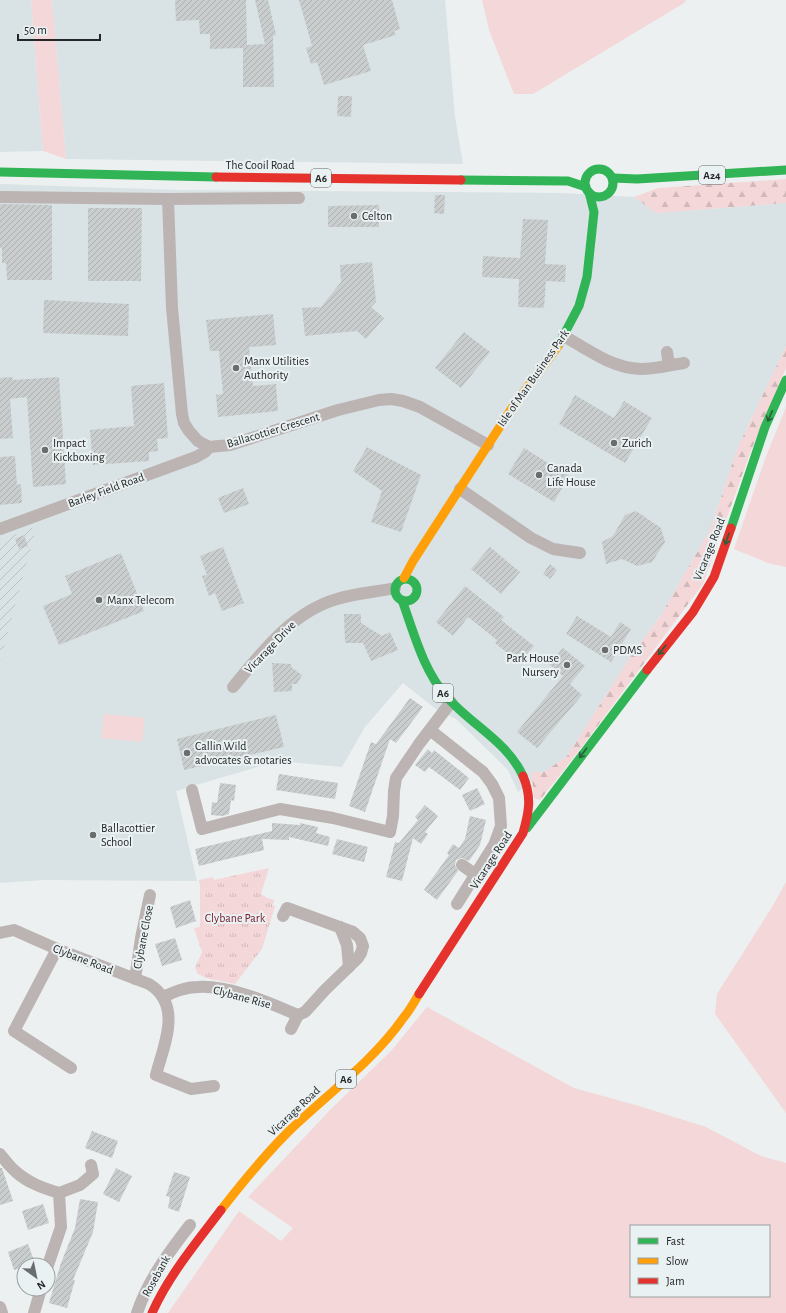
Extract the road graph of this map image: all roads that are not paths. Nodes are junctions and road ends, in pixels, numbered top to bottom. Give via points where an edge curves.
1 (786, 170) edge
2 (0, 172) edge
3 (587, 176) junction
4 (568, 181) junction
5 (613, 182) junction
6 (587, 189) junction
7 (604, 196) junction
8 (0, 197) edge
9 (299, 198) dead end
10 (168, 199) junction
11 (594, 212) junction
12 (564, 336) junction
13 (667, 352) dead end
14 (684, 363) dead end
15 (669, 365) junction
16 (786, 380) edge
17 (488, 445) junction
18 (209, 447) junction
19 (460, 489) junction
20 (0, 529) edge
21 (580, 553) dead end
22 (408, 579) junction
23 (400, 596) junction
24 (233, 687) dead end
25 (451, 702) junction
26 (430, 730) junction
27 (192, 790) dead end
28 (523, 833) junction
29 (462, 865) dead end
30 (476, 875) junction
31 (150, 895) dead end
32 (457, 904) dead end
33 (283, 916) dead end
34 (0, 933) edge
35 (57, 949) junction
36 (135, 979) junction
37 (163, 997) junction
38 (298, 1015) junction
39 (291, 1029) dead end
40 (71, 1068) dead end
41 (214, 1086) dead end
42 (0, 1154) edge
43 (94, 1173) dead end
44 (59, 1193) junction
45 (190, 1225) dead end
46 (178, 1240) junction
47 (191, 1250) junction
48 (51, 1257) edge
49 (37, 1297) edge
50 (0, 1307) edge
51 (2, 1313) edge
52 (28, 1313) edge
53 (138, 1313) edge
54 (152, 1313) edge

1 - 5 main road, A24
2 - 4 main road, The Cooil Road / A6 via 175,177
3 - 4 main road, The Cooil Road / A6
3 - 5 main road via 594,170 607,171
3 - 6 main road
4 - 6 main road, The Cooil Road / A6
5 - 7 main road via 608,194
6 - 7 main road via 596,196
6 - 11 main road, Isle of Man Business Park
7 - 11 main road, Isle of Man Business Park
8 - 10 street
9 - 10 street
10 - 18 street via 172,308 182,414 189,431 198,441
11 - 12 main road, Isle of Man Business Park via 584,289 579,306
12 - 15 street via 605,360 626,367 641,369
12 - 17 main road, Isle of Man Business Park
13 - 15 street
14 - 15 street
16 -> 28 main road, Vicarage Road via 765,427 714,577 693,612
17 - 18 street, Ballacottier Crescent via 420,407 391,399 338,410 230,445
17 - 19 main road, Isle of Man Business Park
18 - 20 street, Barley Field Road via 196,457
19 - 21 street via 531,538 553,549
19 - 22 main road, Isle of Man Business Park via 413,561
22 - 23 main road via 396,584
22 - 23 main road via 416,583 417,594 414,598
23 - 24 street, Vicarage Drive via 380,591 352,595 319,606 297,618
23 - 25 main road, A6 via 429,670 440,690
25 - 26 street
25 - 28 main road, A6 via 505,749 520,770 528,794 528,813
26 - 27 street via 396,778 390,832 333,818 280,809 202,829
26 - 30 street via 483,772 499,798 501,826 494,845
28 - 47 main road, Vicarage Road / A6 via 404,1018 359,1067 263,1157
29 - 30 street
30 - 32 street
31 - 36 street, Clybane Close
33 - 38 street via 287,908 340,927 347,945 349,967 305,1012
34 - 35 street, Clybane Road via 14,930
35 - 36 street, Clybane Road
35 - 40 street via 14,1032
36 - 37 street, Clybane Road via 149,984
37 - 38 street, Clybane Rise via 182,989 218,988 259,999
37 - 41 street via 168,1010 169,1024 156,1075 191,1089
38 - 39 street
42 - 44 street via 13,1170 25,1179
43 - 44 street via 80,1185
44 - 48 street via 61,1227
45 - 46 street, Rosebank
46 - 47 street
46 - 53 street, Rosebank via 150,1283
47 - 54 main road, Vicarage Road / A6
49 - 52 street
50 - 51 street

